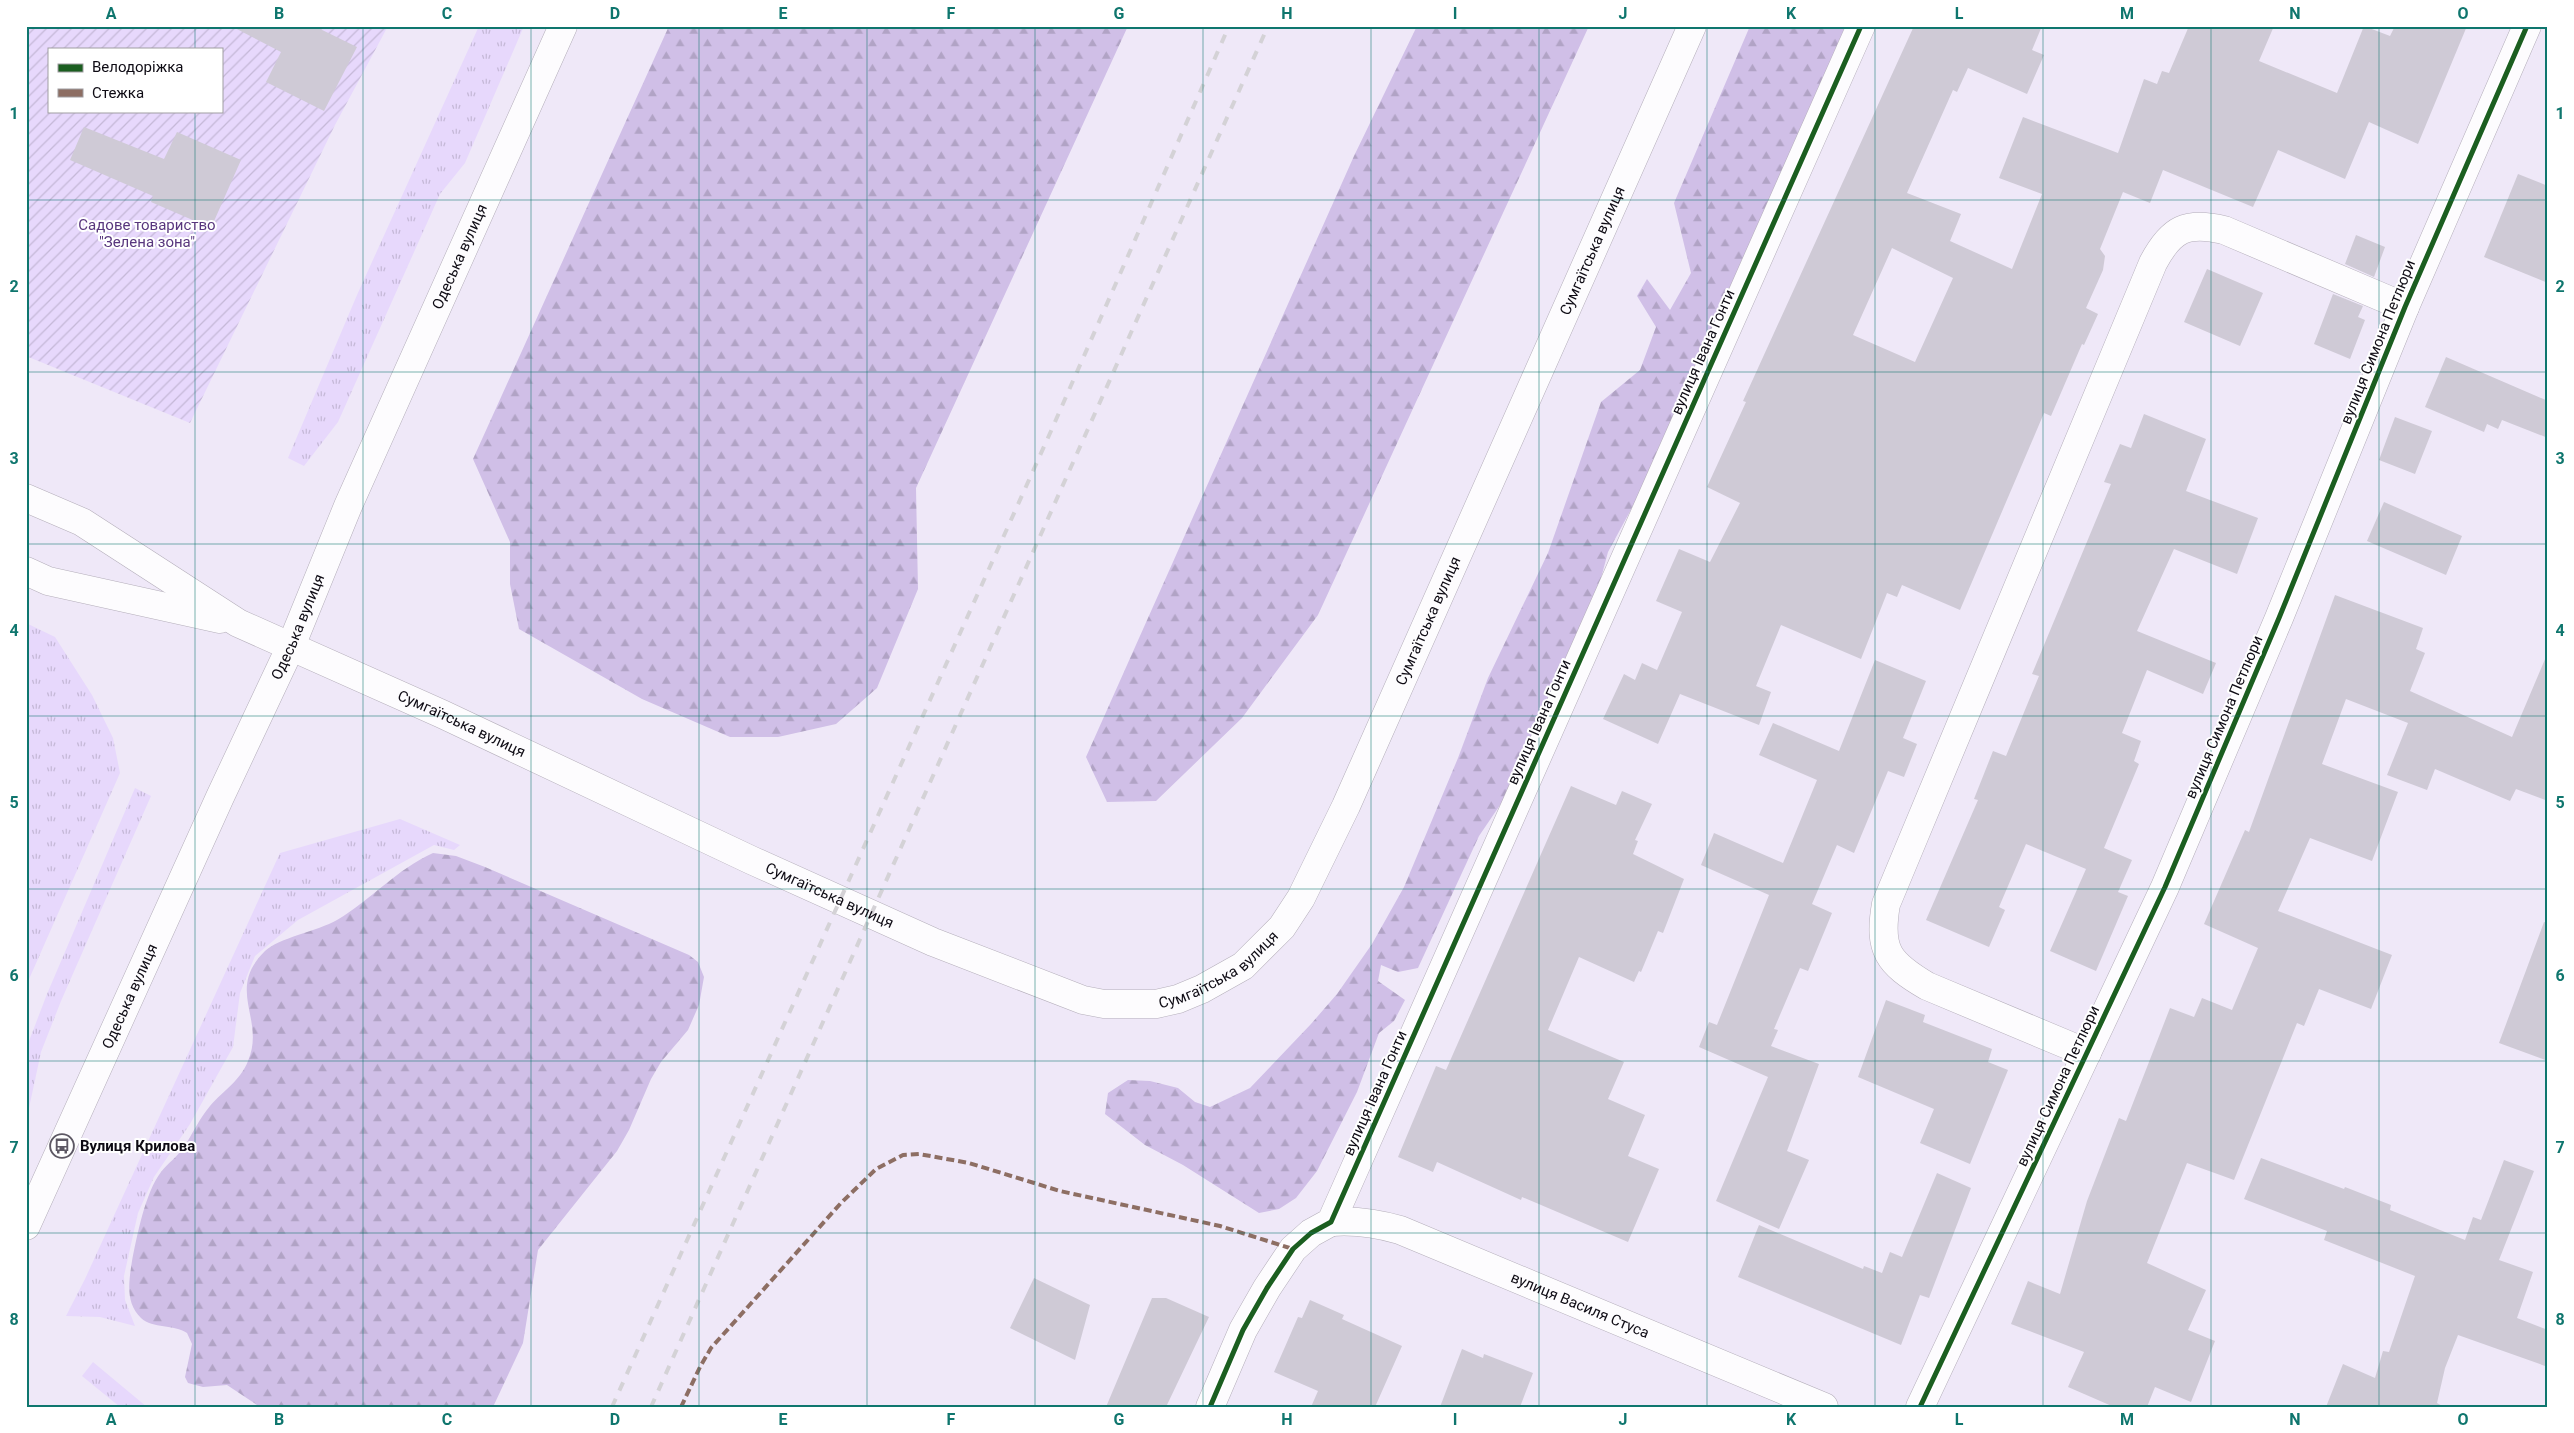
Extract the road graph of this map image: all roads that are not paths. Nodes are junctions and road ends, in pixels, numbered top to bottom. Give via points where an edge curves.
1 (563, 26) edge
2 (1692, 26) edge
3 (1861, 26) edge
4 (2526, 26) edge
5 (2405, 308) junction
6 (26, 498) edge
7 (26, 571) edge
8 (238, 623) junction
9 (291, 646) junction
10 (2087, 1053) junction
11 (1331, 1222) junction
12 (26, 1226) edge
13 (1210, 1407) edge
14 (1824, 1407) edge
15 (1920, 1407) edge

1 - 9 street, Одеська вулиця via 348,506
2 - 9 street, Сумгаїтська вулиця via 1318,864 1282,927 1263,949 1243,966 1178,999 1133,1005 1104,1004 1053,990 933,942 751,860
3 - 11 street, вулиця Івана Гонти
4 - 5 street, вулиця Симона Петлюри
5 - 10 street, вулиця Симона Петлюри via 2213,775
5 - 10 street, вулиця Симона Петлюри via 2224,230 2202,225 2182,228 2164,242 2153,263 1886,904 1883,922 1884,944 1893,963 1908,975
6 - 8 street, Сумгаїтська вулиця via 82,522
7 - 8 street, Сумгаїтська вулиця via 48,581
8 - 9 street, Сумгаїтська вулиця
9 - 12 street, Одеська вулиця
10 - 15 street, вулиця Симона Петлюри
11 - 13 street via 1293,1248 1244,1330
11 - 14 street, вулиця Василя Стуса via 1376,1222 1400,1230

